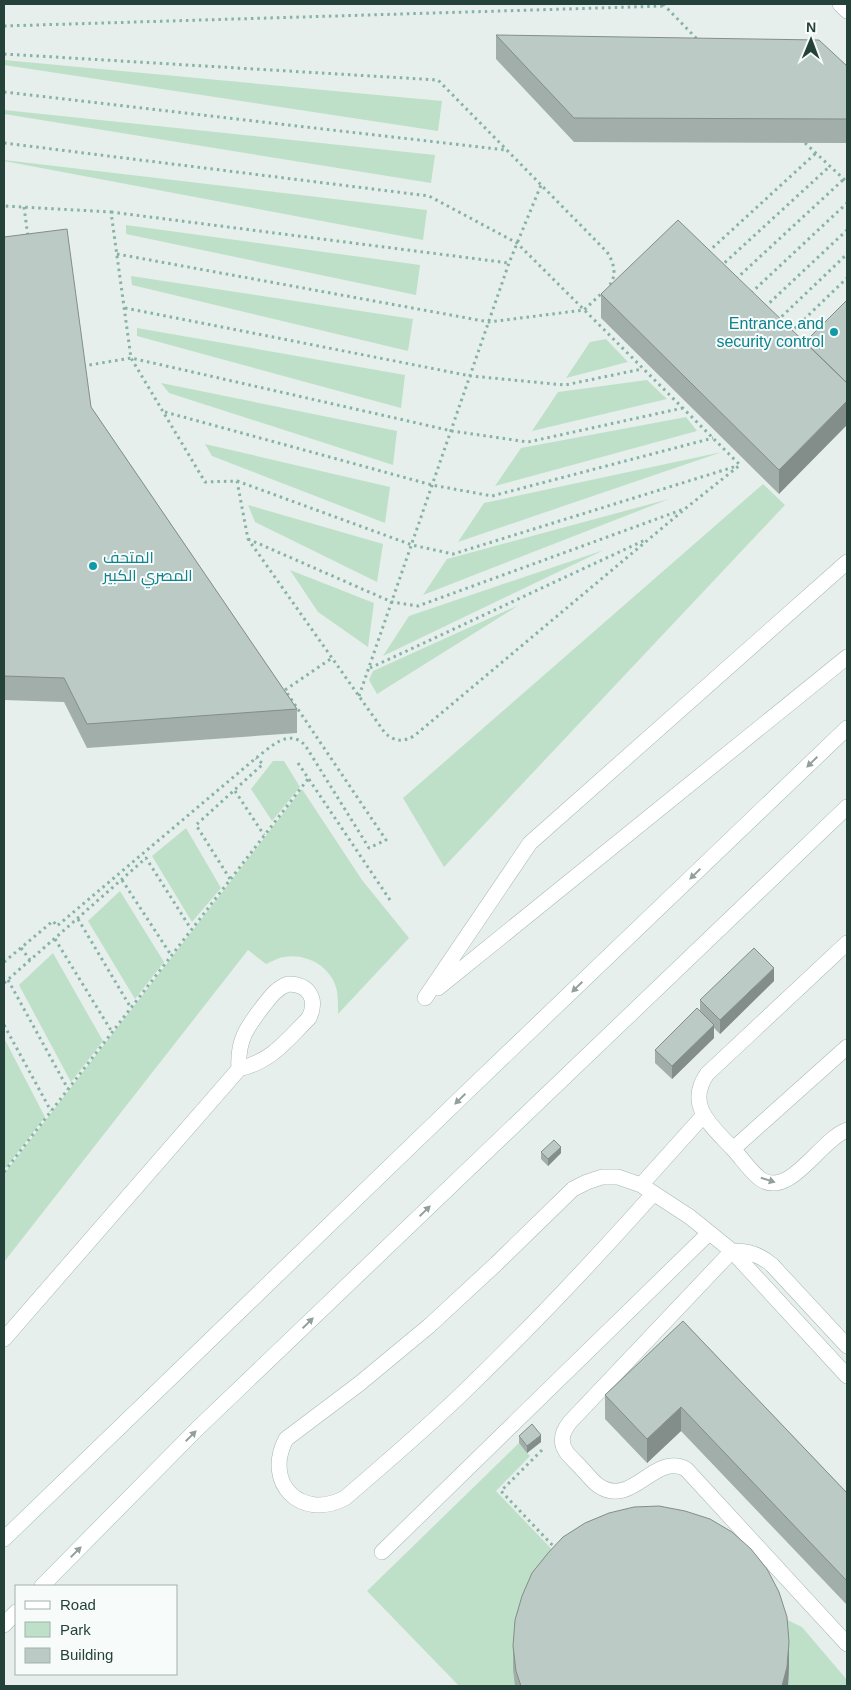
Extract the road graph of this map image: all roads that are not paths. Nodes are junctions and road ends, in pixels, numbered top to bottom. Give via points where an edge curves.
1 (840, 4) edge
2 (847, 12) edge
3 (847, 562) edge
4 (847, 657) edge
5 (847, 728) edge
6 (847, 807) edge
7 (847, 944) edge
8 (847, 1047) edge
9 (239, 1069) junction
10 (703, 1116) junction
11 (847, 1130) edge
12 (733, 1149) junction
13 (647, 1190) junction
14 (709, 1233) junction
15 (732, 1251) junction
16 (4, 1339) edge
17 (847, 1346) edge
18 (847, 1376) edge
19 (4, 1540) edge
20 (382, 1552) dead end
21 (43, 1585) edge
22 (15, 1613) edge
23 (4, 1625) edge
24 (847, 1644) edge

1 - 2 street
3 - 4 street via 530,843 425,998
5 -> 19 street
21 -> 6 street via 197,1429
7 - 10 street via 707,1074 699,1092
8 - 12 street
9 - 9 street via 270,1057 309,1018 313,1002 304,988 296,984 280,987 248,1025 238,1058
9 - 16 street
10 - 12 street
10 - 13 street
12 -> 11 street via 761,1179 779,1183 792,1176 834,1136
13 - 13 street via 618,1177 602,1177 572,1189 430,1326 286,1439 278,1464 286,1488 307,1504 333,1504 345,1498 501,1356 588,1266
13 - 14 street
14 - 15 street
14 - 20 street
15 - 17 street via 754,1253 764,1258
15 - 18 street
15 - 24 street via 570,1422 564,1429 563,1448 598,1485 608,1490 628,1490 664,1466 686,1469
22 - 23 street

